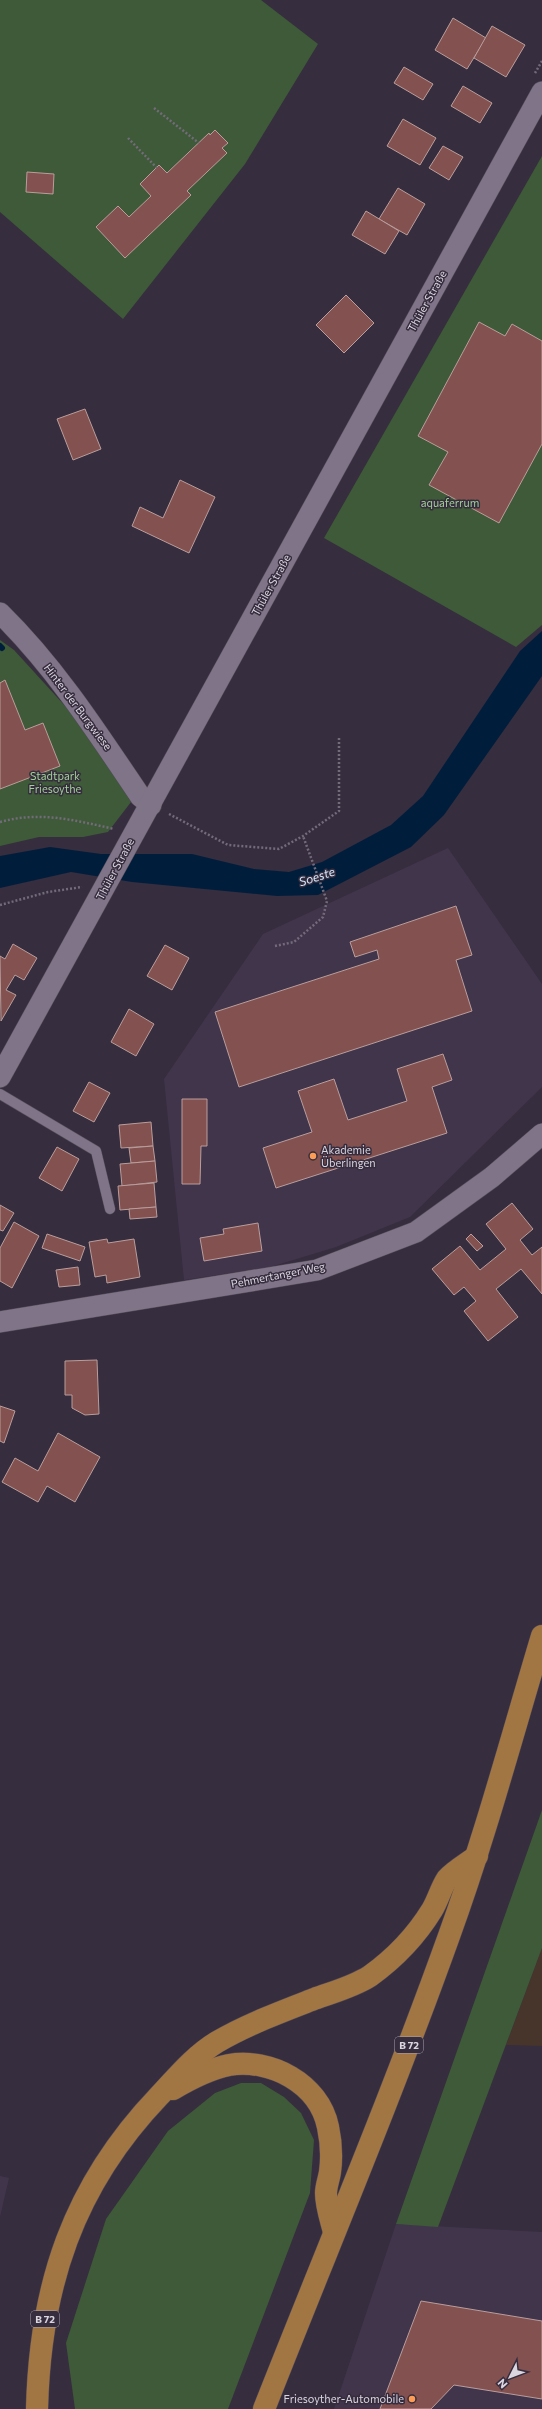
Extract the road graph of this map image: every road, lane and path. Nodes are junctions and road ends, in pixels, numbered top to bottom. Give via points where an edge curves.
1 (542, 92) edge
2 (154, 108) dead end
3 (128, 138) dead end
4 (199, 142) dead end
5 (157, 168) dead end
6 (0, 613) edge
7 (339, 737) dead end
8 (151, 805) junction
9 (0, 822) edge
10 (126, 836) junction
11 (303, 836) junction
12 (106, 887) junction
13 (0, 905) edge
14 (275, 946) dead end
15 (0, 1077) edge
16 (0, 1094) edge
17 (542, 1134) edge
18 (110, 1208) dead end
19 (0, 1322) edge
20 (542, 1636) edge
21 (477, 1856) junction
22 (158, 2097) junction
23 (334, 2232) junction
24 (37, 2409) edge
25 (264, 2409) edge

1 - 8 street, Thüler Straße
2 - 4 path
3 - 5 path
6 - 8 street, Hinter der Burgwiese via 37,653 92,723 140,796
7 - 11 path via 339,810
8 - 10 street, Thüler Straße
8 - 11 path via 228,845 279,849
9 - 10 path via 22,816 66,818
10 - 12 street, Thüler Straße
11 - 14 path via 327,901 323,917 294,942
12 - 13 path via 81,887 48,892
12 - 15 street, Thüler Straße
16 - 18 lane via 96,1151
17 - 19 street, Pehmertanger Weg via 492,1177 416,1232 317,1270
20 - 21 highway, B 72
21 - 22 highway, B 72 via 448,1879 432,1910 409,1943 385,1965 353,1985 271,2015 216,2043 190,2063
21 - 23 highway, B 72 via 411,2039
22 - 23 highway, B 72 via 198,2075 228,2065 252,2063 293,2077 316,2100 328,2125 331,2149 326,2193
22 - 24 highway, B 72 via 119,2140 104,2162 68,2233 46,2310 38,2369
23 - 25 highway, B 72

